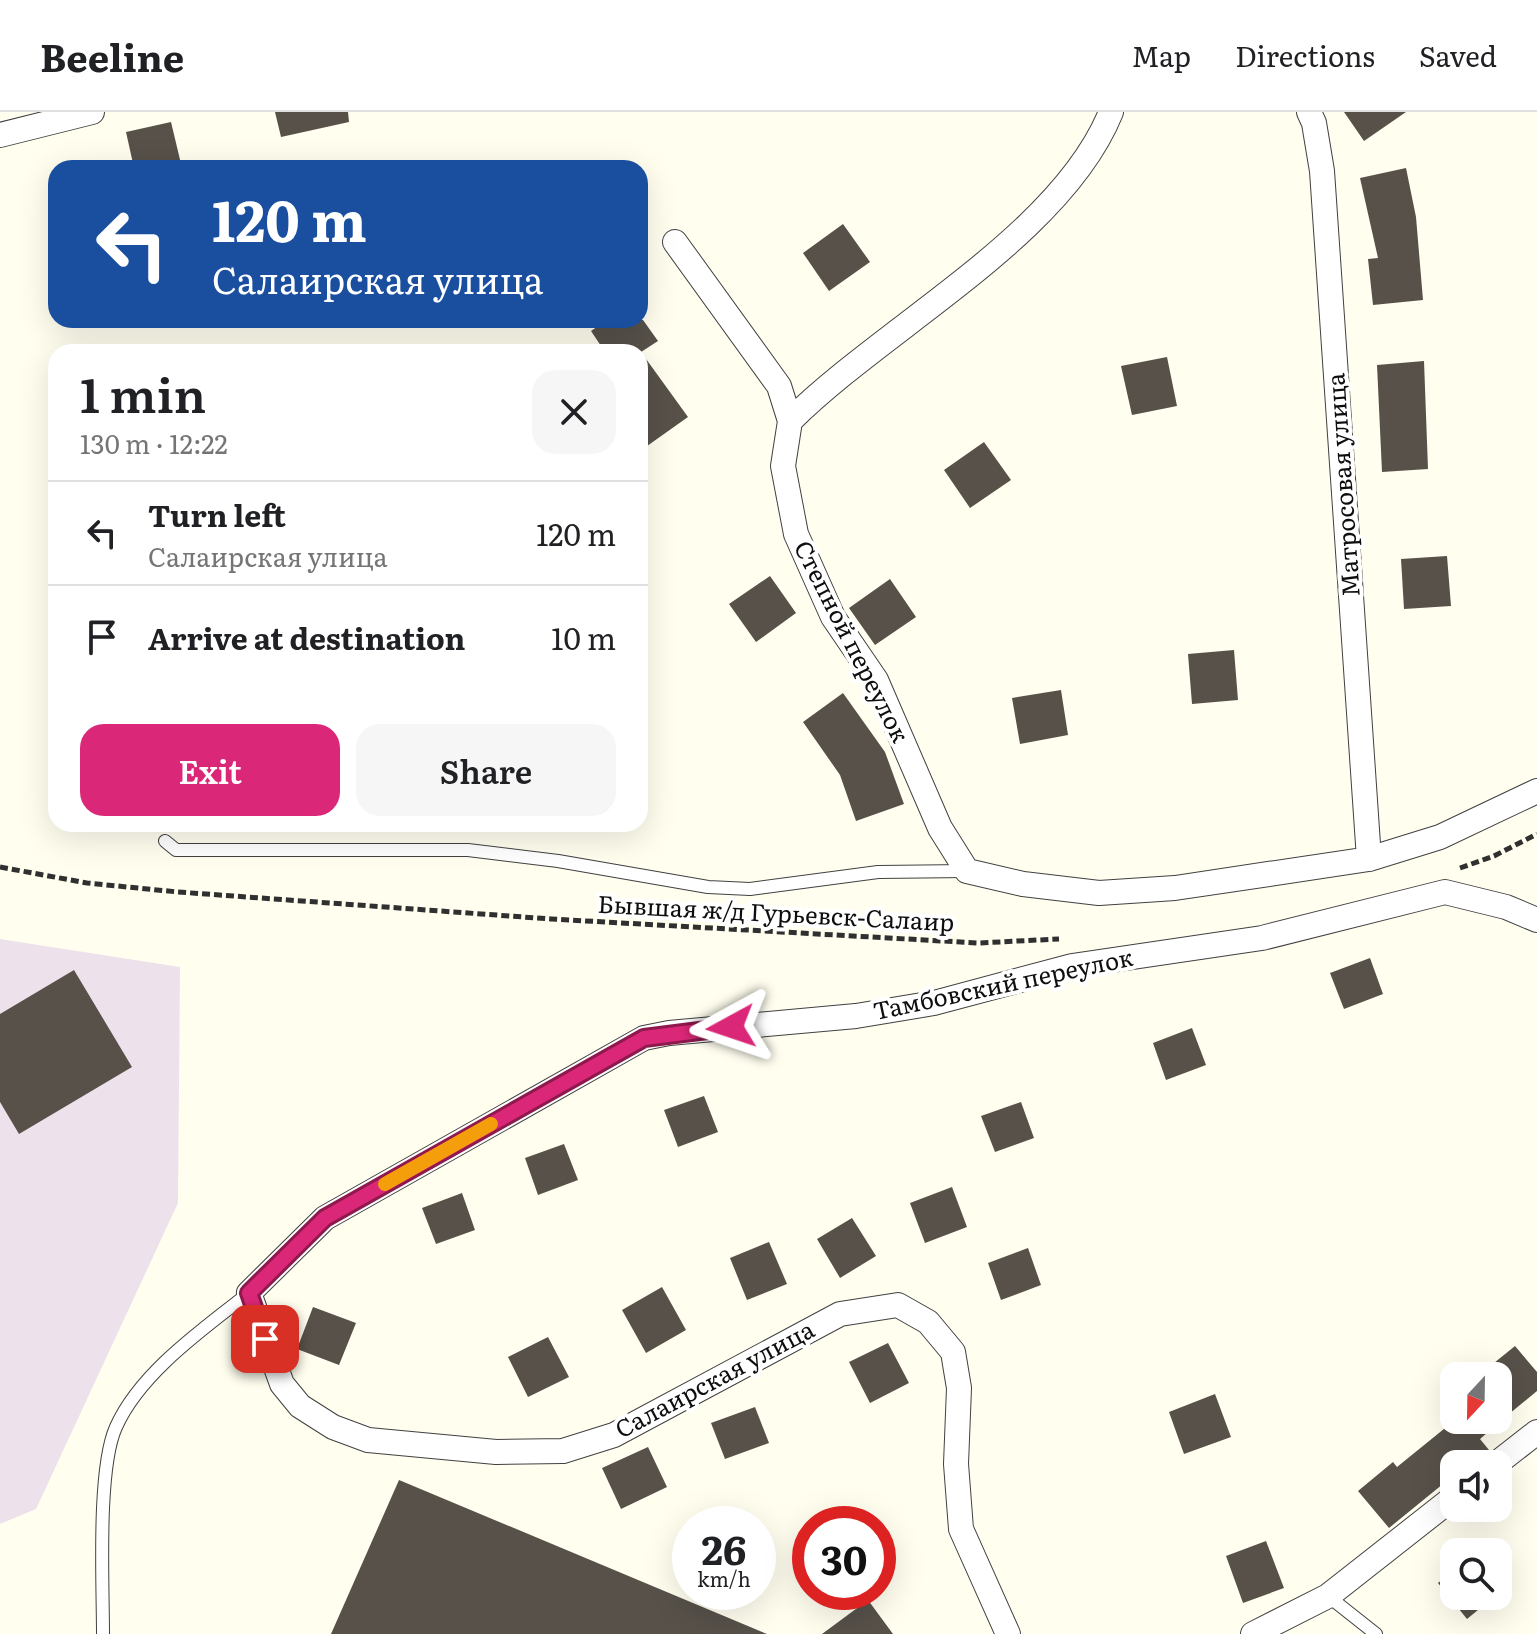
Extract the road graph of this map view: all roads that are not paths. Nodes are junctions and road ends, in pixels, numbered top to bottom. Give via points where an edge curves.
1 (92, 112) edge
2 (1111, 112) edge
3 (1309, 112) edge
4 (0, 135) edge
5 (675, 242) dead end
6 (790, 421) junction
7 (1537, 791) edge
8 (165, 841) dead end
9 (1369, 859) junction
10 (967, 871) junction
11 (1537, 920) edge
12 (249, 1293) junction
13 (1537, 1432) edge
14 (1512, 1452) edge
15 (1440, 1508) edge
16 (1328, 1596) junction
17 (103, 1634) edge
18 (1008, 1634) edge
19 (1253, 1634) edge
20 (1376, 1634) edge

1 - 4 street
2 - 6 street via 1079,167 1046,205 980,266 833,379
3 - 9 street, Матросовая улица via 1322,171
5 - 6 street, Степной переулок via 779,386
6 - 10 street, Степной переулок via 783,466 796,534 833,617 876,680 940,828
7 - 9 street via 1440,837
8 - 10 lane via 176,850 468,850 750,889 878,872
9 - 10 street via 1175,888 1099,893
11 - 12 street, Тамбовский переулок via 1445,892 1262,938 1072,966 934,1003 644,1038 325,1218
12 - 17 lane via 191,1337 139,1391 115,1428 107,1470
12 - 18 street, Салаирская улица via 282,1384 300,1406 333,1427 368,1440 496,1452 563,1451 614,1435 840,1314 898,1305 928,1322 953,1352 959,1388 956,1464 961,1529
13 - 14 street
15 - 16 street
16 - 19 street
16 - 20 lane

